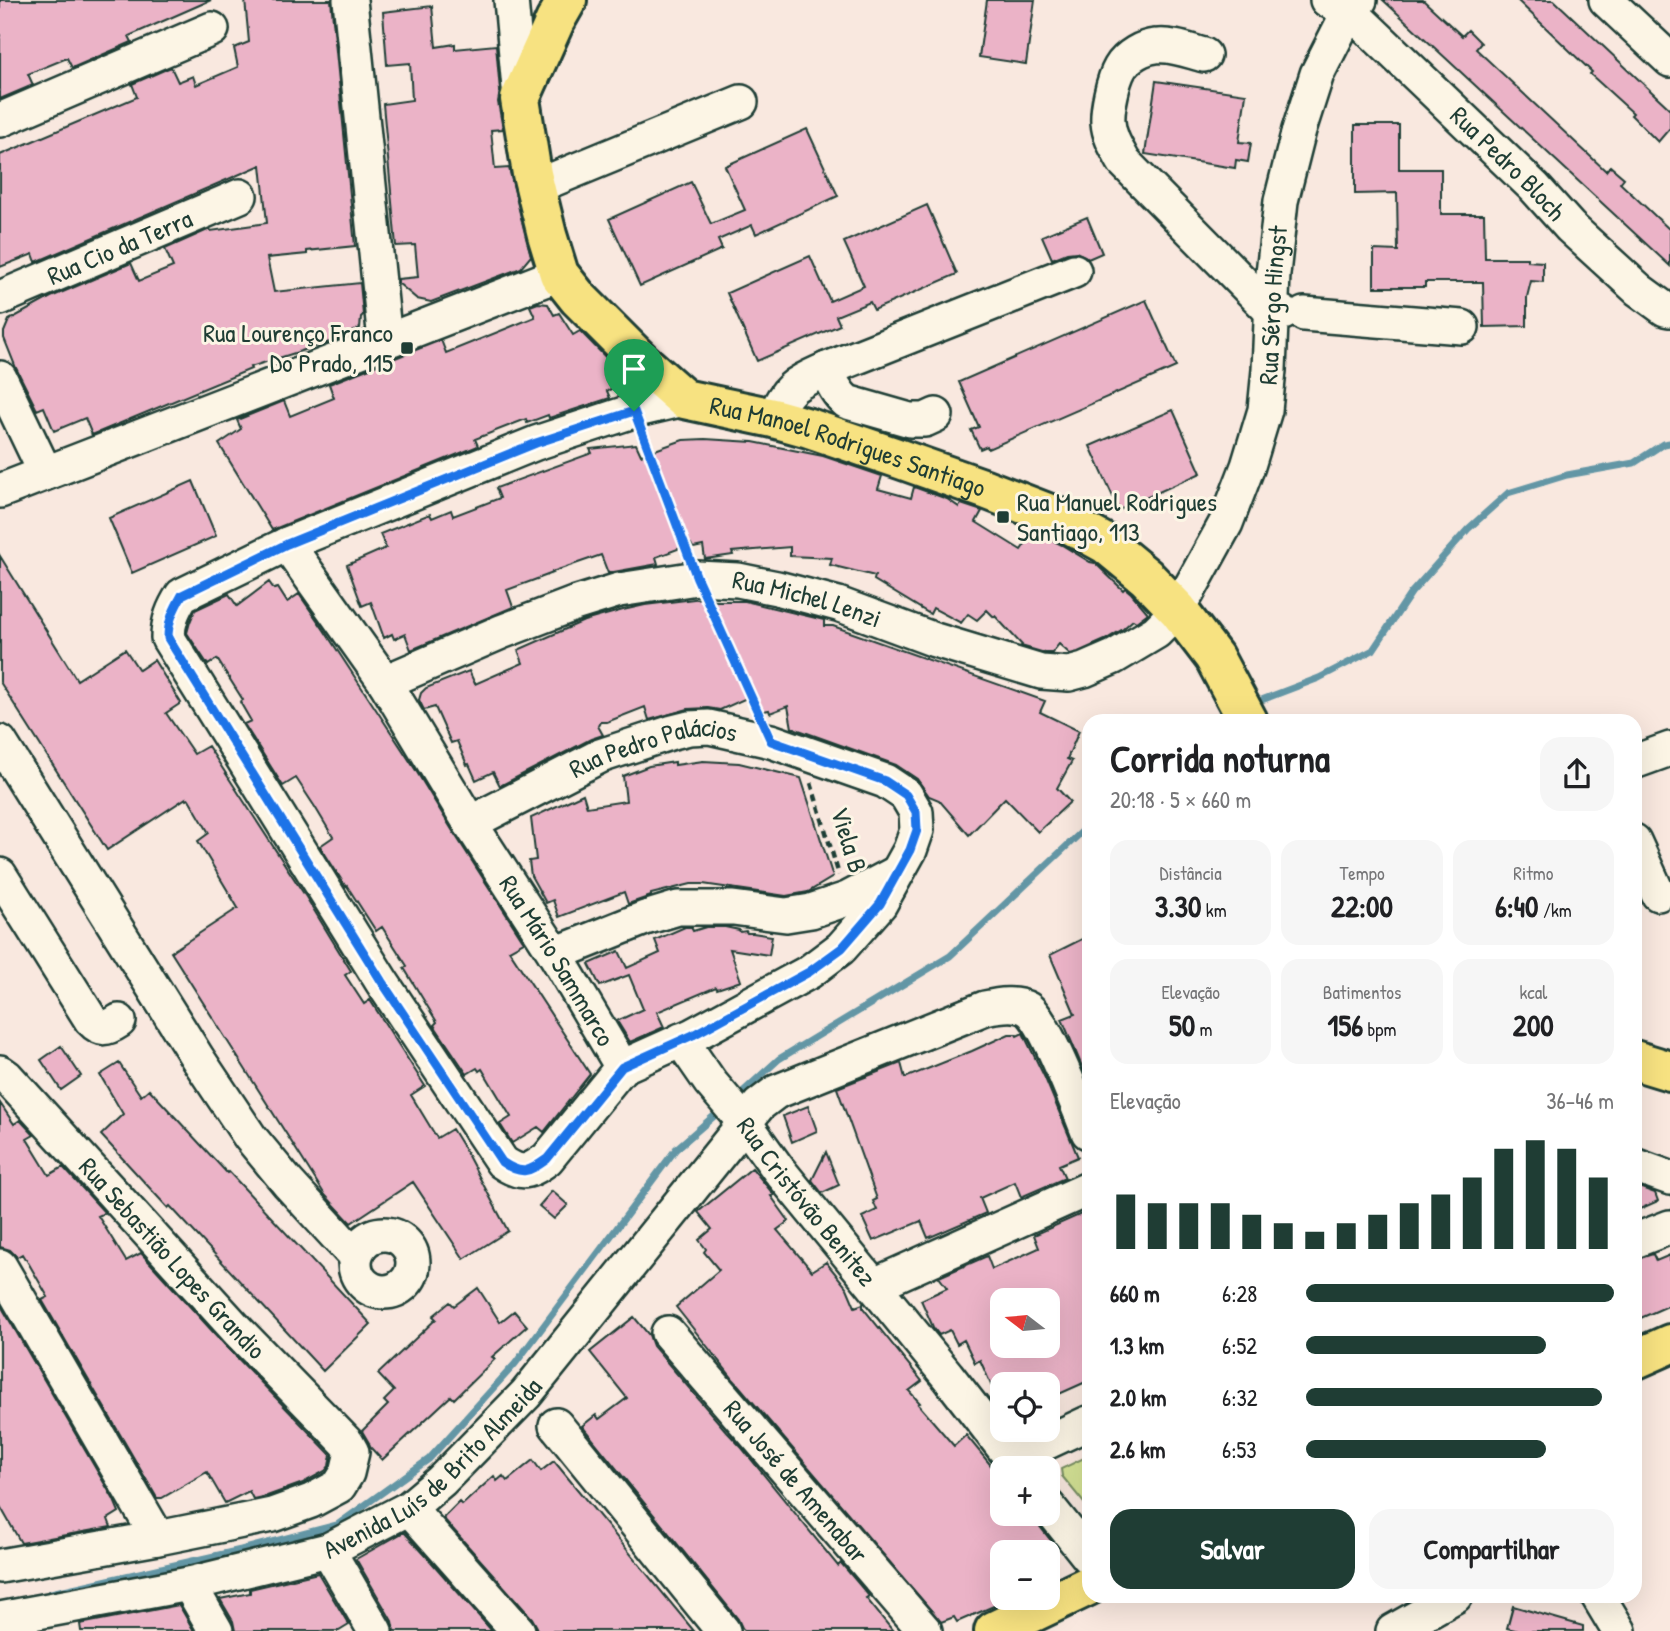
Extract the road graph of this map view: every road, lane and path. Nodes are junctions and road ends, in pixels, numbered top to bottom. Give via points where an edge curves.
1 (351, 0) edge
2 (511, 0) edge
3 (567, 0) edge
4 (1606, 0) edge
5 (1346, 4) edge
6 (212, 29) dead end
7 (1204, 55) dead end
8 (1670, 60) edge
9 (520, 99) junction
10 (741, 102) dead end
11 (0, 120) edge
12 (535, 187) junction
13 (240, 196) dead end
14 (1074, 271) dead end
15 (559, 274) junction
16 (0, 298) edge
17 (1670, 310) edge
18 (1288, 313) junction
19 (1462, 327) dead end
20 (385, 341) junction
21 (827, 369) junction
22 (0, 377) edge
23 (684, 399) junction
24 (634, 411) junction
25 (936, 415) dead end
26 (773, 418) junction
27 (45, 472) junction
28 (0, 491) edge
29 (287, 544) junction
30 (697, 578) junction
31 (1178, 610) junction
32 (168, 638) joint
33 (384, 682) junction
34 (1244, 714) edge
35 (0, 741) edge
36 (787, 746) junction
37 (1670, 749) edge
38 (1642, 759) edge
39 (470, 823) junction
40 (1642, 859) edge
41 (903, 861) junction
42 (0, 875) edge
43 (1658, 894) dead end
44 (847, 899) junction
45 (555, 954) junction
46 (119, 1021) dead end
47 (681, 1040) junction
48 (1642, 1062) edge
49 (622, 1067) junction
50 (1670, 1071) edge
51 (0, 1072) edge
52 (738, 1116) junction
53 (1082, 1117) edge
54 (1642, 1168) edge
55 (1670, 1178) edge
56 (1082, 1192) edge
57 (1670, 1227) edge
58 (1642, 1238) edge
59 (355, 1256) dead end
60 (0, 1266) edge
61 (874, 1285) junction
62 (667, 1333) dead end
63 (1670, 1344) edge
64 (1642, 1356) edge
65 (556, 1424) dead end
66 (1082, 1426) edge
67 (347, 1443) joint
68 (1009, 1456) edge
69 (1029, 1456) edge
70 (409, 1508) junction
71 (1060, 1521) edge
72 (158, 1538) junction
73 (1082, 1548) edge
74 (328, 1550) junction
75 (4, 1557) edge
76 (189, 1584) junction
77 (1082, 1589) edge
78 (1442, 1603) edge
79 (1602, 1603) edge
80 (0, 1619) edge
81 (58, 1621) edge
82 (216, 1631) edge
83 (375, 1631) edge
84 (518, 1631) edge
85 (723, 1631) edge
86 (925, 1631) edge
87 (994, 1631) edge
88 (1393, 1631) edge
89 (1619, 1631) edge

1 - 20 street
2 - 9 street
3 - 9 main road
4 - 8 street
5 - 17 street, Rua Pedro Bloch via 1570,227 1639,290
5 - 18 street, Rua Sérgo Hingst via 1317,74 1281,201
6 - 11 street
7 - 18 street via 1167,45 1132,55 1120,68 1112,93 1107,120 1112,141 1124,162
9 - 12 main road, Rua Manoel Rodrigues Santiago
10 - 12 street
12 - 15 main road, Rua Manoel Rodrigues Santiago
13 - 16 street, Rua Cio da Terra
14 - 21 street
15 - 20 street
15 - 23 main road, Rua Manoel Rodrigues Santiago via 642,362
18 - 19 street
18 - 31 street, Rua Sérgo Hingst via 1269,370 1265,410 1248,466 1226,523
20 - 27 street
21 - 25 street via 833,386 847,402 910,420
21 - 26 street via 796,383
22 - 27 street
23 - 24 street, Rua Manoel Rodrigues Santiago
23 - 26 main road, Rua Manoel Rodrigues Santiago
24 - 29 street, Rua Manoel Rodrigues Santiago via 536,443
24 - 30 path, Viela B
26 - 31 main road, Rua Manoel Rodrigues Santiago via 1055,516 1105,544
27 - 28 street
29 - 32 street, Rua Manoel Rodrigues Santiago via 182,595 172,611
29 - 33 street, Rua Mário Sammarco
30 - 31 street, Rua Michel Lenzi via 776,588 838,604 1028,668 1069,674 1114,657 1156,632
30 - 33 street, Rua Michel Lenzi via 619,590 574,604
30 - 36 path, Viela B
31 - 34 main road, Rua Manoel Rodrigues Santiago via 1214,657
32 - 49 street, Rua Mário Sammarco via 382,982 502,1162 522,1172 547,1159
33 - 39 street, Rua Mário Sammarco
35 - 59 street via 250,1137
36 - 39 street, Rua Pedro Palácios via 709,727 689,728 600,757
36 - 41 street, Rua Pedro Palácios via 885,781 906,795 916,812 917,830
36 - 44 path, Viela B
37 - 38 street
39 - 45 street, Rua Mário Sammarco
40 - 43 street
41 - 44 street
41 - 47 street, Rua Pedro Palácios via 880,904 842,948 809,972
42 - 46 street via 91,1020 102,1029
44 - 45 street via 786,915 733,908 678,908
45 - 49 street, Rua Mário Sammarco
47 - 49 street, Rua Pedro Palácios
47 - 52 street
48 - 50 main road
51 - 67 street, Rua Sebastião Lopes Grandio
52 - 53 street, Rua Cristóvão Benitez via 776,1092 1001,1004 1028,1009 1038,1019
52 - 61 street, Rua Cristóvão Benitez
52 - 70 street, Avenida Luís de Brito Almeida via 526,1394
54 - 55 street
56 - 61 street
57 - 58 street
60 - 72 street
61 - 68 street, Rua Cristóvão Benitez
62 - 86 street, Rua José de Amenabar
63 - 64 main road
65 - 85 street
66 - 69 street
67 - 72 street, Avenida Luís de Brito Almeida via 352,1452 339,1486 310,1501 272,1515
70 - 74 street, Avenida Luís de Brito Almeida
70 - 84 street
71 - 73 street
72 - 75 street, Avenida Luís de Brito Almeida
74 - 76 street, Avenida Luís de Brito Almeida
74 - 83 street
76 - 81 street, Avenida Luís de Brito Almeida
76 - 82 street
77 - 87 main road
78 - 88 street
79 - 89 street
80 - 81 street, Avenida Luís de Brito Almeida

